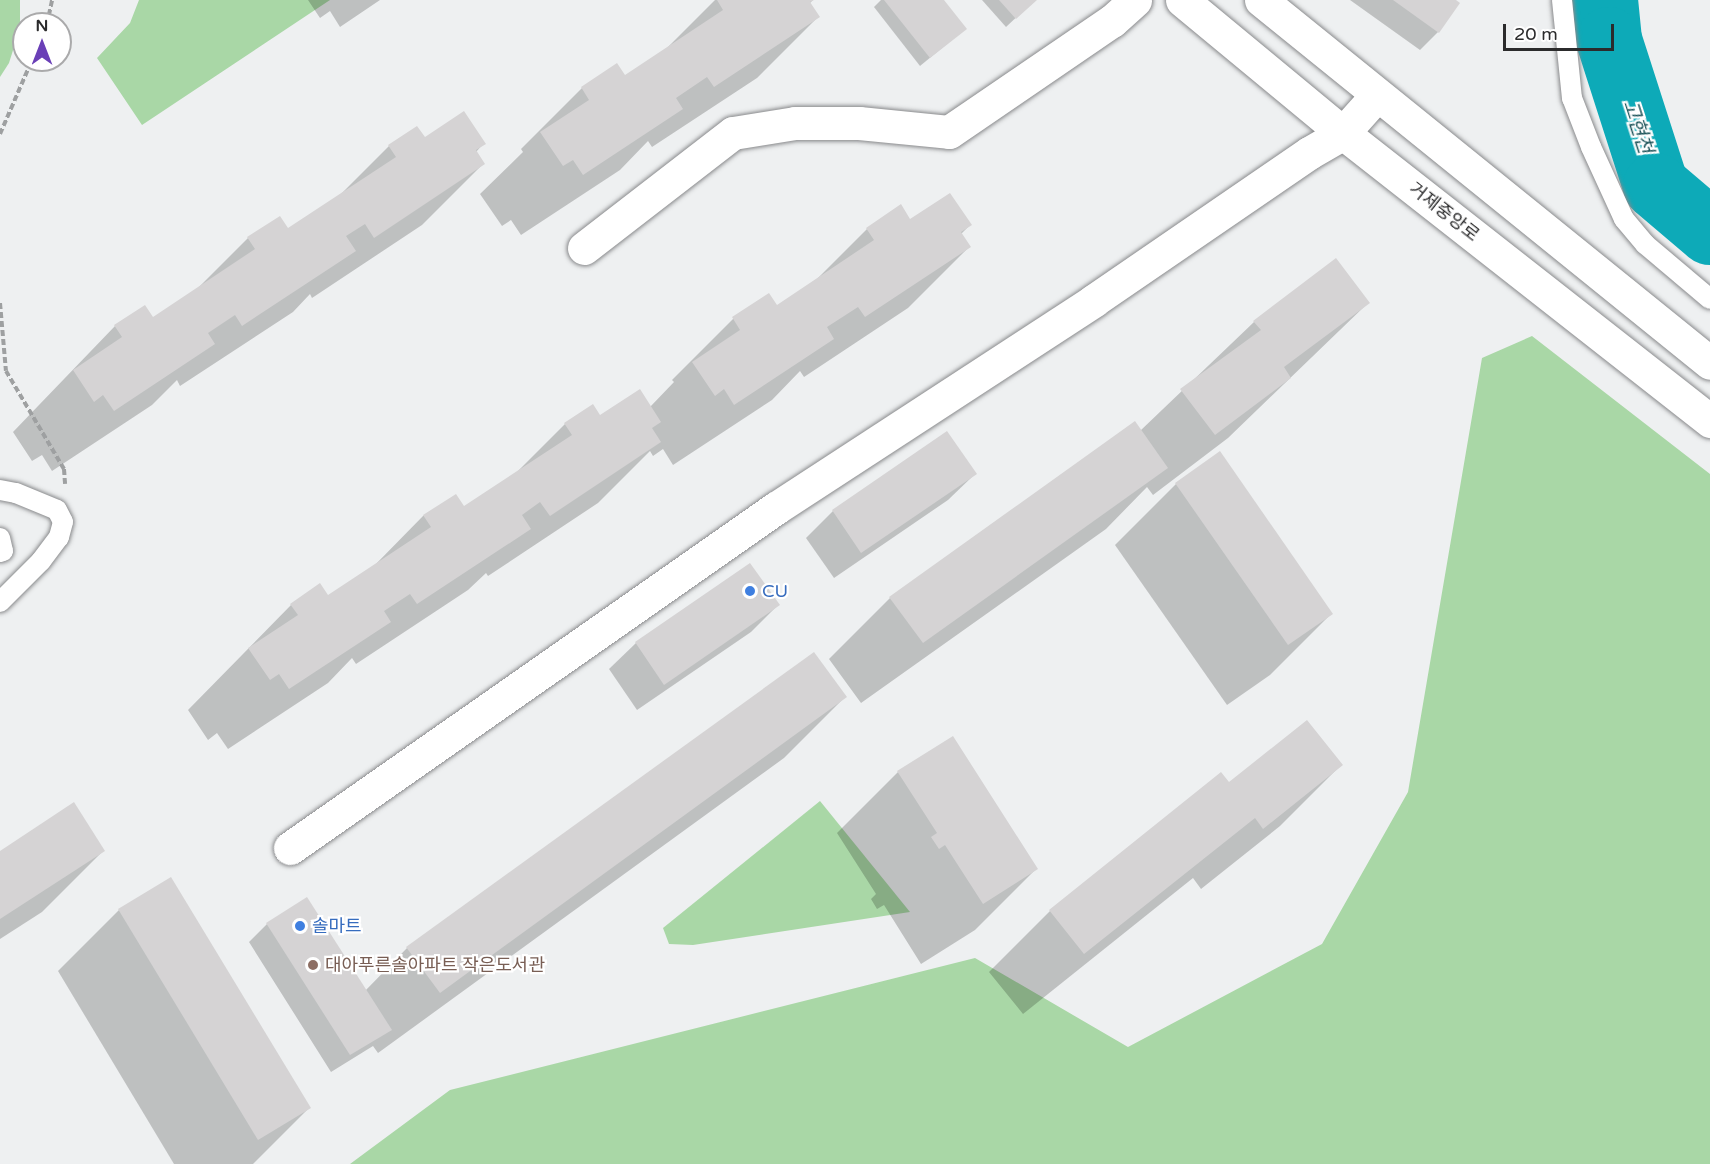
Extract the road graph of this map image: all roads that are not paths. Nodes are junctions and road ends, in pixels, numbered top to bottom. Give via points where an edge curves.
1 (1135, 0) edge
2 (1182, 0) edge
3 (1261, 0) edge
4 (1562, 0) edge
5 (1377, 95) junction
6 (1343, 133) junction
7 (584, 248) dead end
8 (1710, 299) edge
9 (1710, 363) edge
10 (1710, 420) edge
11 (0, 490) edge
12 (0, 538) edge
13 (0, 552) edge
14 (0, 602) edge
15 (290, 849) dead end

1 - 7 street via 1112,21 949,132 859,123 795,123 733,133
2 - 6 street, 거제중앙로
3 - 5 street
4 - 8 lane via 1572,98 1624,219 1645,244
5 - 6 street
5 - 9 street
6 - 10 street, 거제중앙로
6 - 15 street via 1093,302 776,508
11 - 14 lane via 57,510 63,522 59,537 41,561
12 - 13 lane

